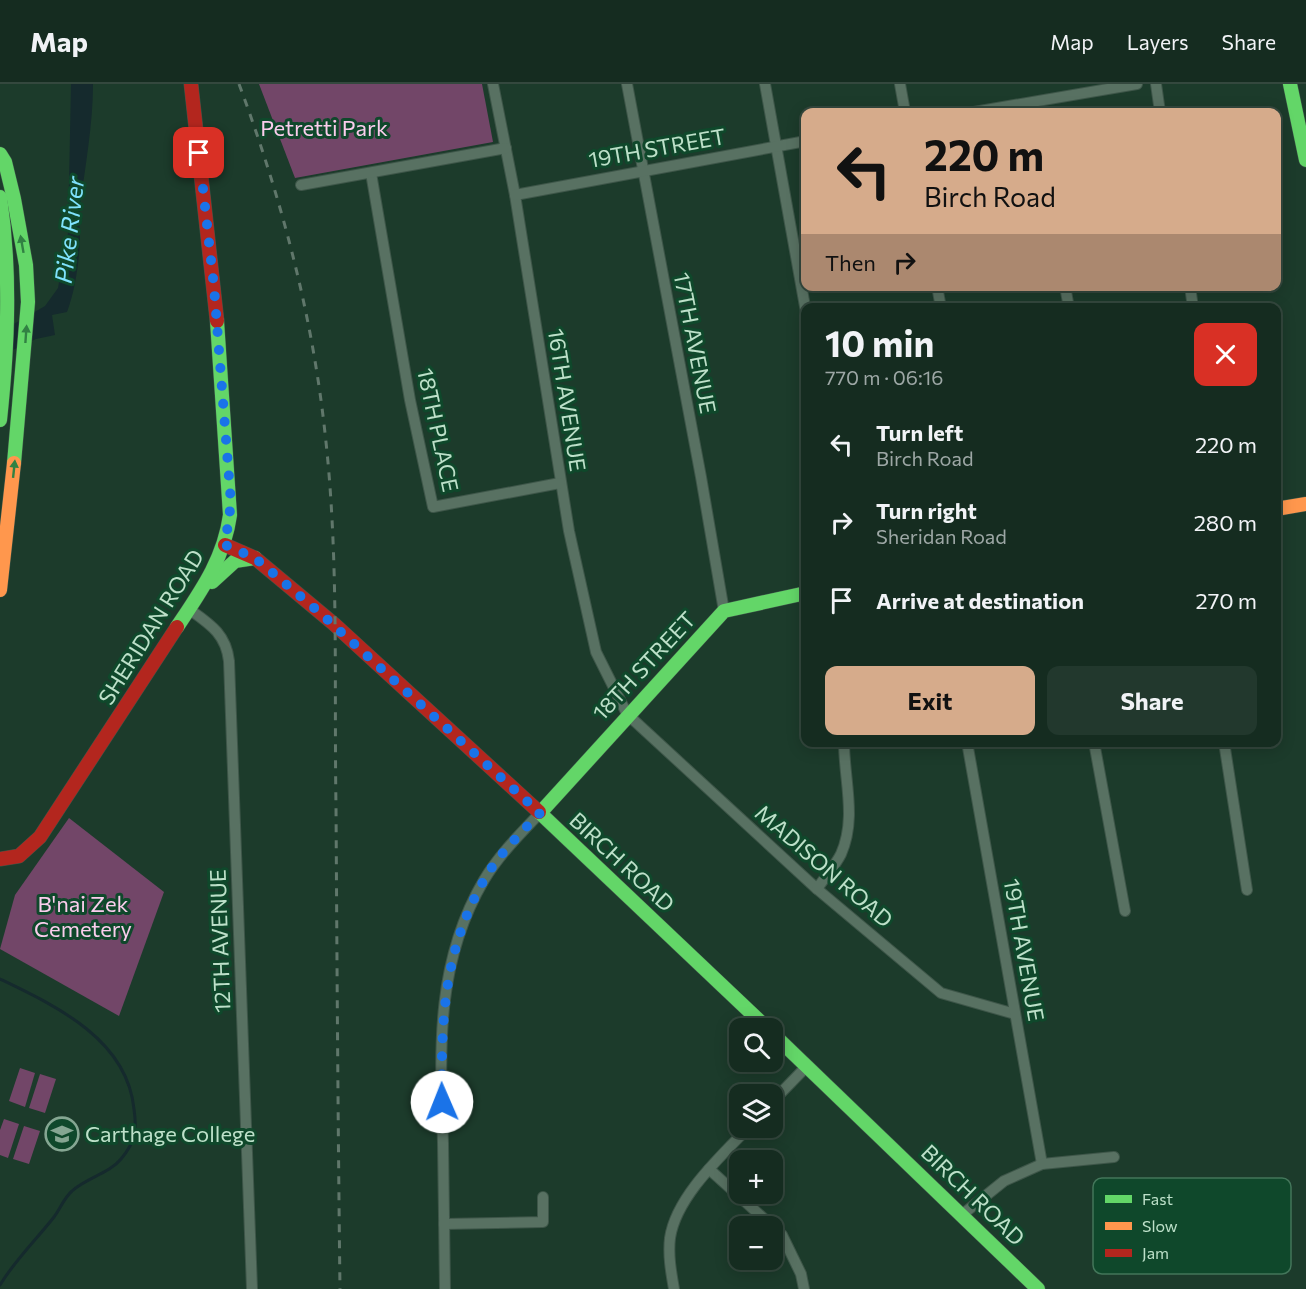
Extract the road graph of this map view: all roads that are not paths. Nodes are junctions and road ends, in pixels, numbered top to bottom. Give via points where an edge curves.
1 (191, 84) edge
2 (493, 84) edge
3 (627, 84) edge
4 (765, 84) edge
5 (900, 84) edge
6 (1137, 84) edge
7 (1156, 84) edge
8 (1290, 84) edge
9 (904, 108) edge
10 (1032, 108) edge
11 (1159, 108) edge
12 (801, 142) edge
13 (777, 146) junction
14 (506, 148) junction
15 (0, 154) edge
16 (1306, 160) edge
17 (642, 170) junction
18 (372, 173) junction
19 (302, 185) dead end
20 (515, 195) junction
21 (0, 197) edge
22 (801, 283) edge
23 (0, 420) edge
24 (560, 483) junction
25 (1306, 504) edge
26 (1281, 509) edge
27 (225, 545) junction
28 (255, 558) junction
29 (202, 589) junction
30 (0, 590) edge
31 (801, 594) edge
32 (189, 609) junction
33 (724, 610) junction
34 (627, 714) junction
35 (844, 747) edge
36 (968, 747) edge
37 (1095, 747) edge
38 (1225, 747) edge
39 (540, 813) junction
40 (0, 859) edge
41 (817, 889) junction
42 (1248, 890) dead end
43 (1125, 910) dead end
44 (1016, 1014) junction
45 (756, 1018) edge
46 (783, 1043) edge
47 (807, 1066) junction
48 (783, 1091) edge
49 (738, 1138) edge
50 (1114, 1157) dead end
51 (1042, 1164) junction
52 (709, 1169) junction
53 (543, 1197) dead end
54 (963, 1214) junction
55 (444, 1224) junction
56 (252, 1289) edge
57 (446, 1289) edge
58 (674, 1289) edge
59 (804, 1289) edge
60 (1038, 1289) edge

1 - 27 street, SHERIDAN ROAD via 213,276 231,492
2 - 14 street, 16TH AVENUE
3 - 17 street, 17TH AVENUE
4 - 13 street
5 - 9 street
6 - 10 street
7 - 11 street
8 - 16 street
12 - 13 street, 19TH STREET
13 - 17 street, 19TH STREET
13 - 22 street
14 - 18 street
14 - 20 street, 16TH AVENUE
30 -> 15 street via 28,302 26,265 14,199
17 - 20 street, 19TH STREET
17 - 33 street, 17TH AVENUE
18 - 19 street
18 - 24 street, 18TH PLACE via 410,400 434,507
20 - 24 street, 16TH AVENUE
21 - 23 street via 7,237 10,313
24 - 34 street, 16TH AVENUE via 596,652
25 - 26 street
27 - 28 street, BIRCH ROAD
27 - 29 street, SHERIDAN ROAD
28 - 29 street via 235,561
28 - 39 street, BIRCH ROAD
29 - 32 street, SHERIDAN ROAD
31 - 33 street, 18TH STREET
32 - 40 street, SHERIDAN ROAD via 30,849 14,859
32 - 56 street, 12TH AVENUE via 221,634 230,661
33 - 34 street, 18TH STREET
34 - 39 street, 18TH STREET
34 - 41 street, MADISON ROAD
35 - 41 street via 850,814 846,838 840,855
36 - 44 street, 19TH AVENUE
37 - 43 street
38 - 42 street
39 - 45 street, BIRCH ROAD
39 - 55 street via 484,880 451,963 442,1015
41 - 44 street, MADISON ROAD via 941,993
44 - 51 street, 19TH AVENUE
46 - 47 street, BIRCH ROAD
47 - 48 street
47 - 54 street, BIRCH ROAD
49 - 52 street
50 - 51 street
51 - 54 street via 1004,1181
52 - 58 street via 677,1215 670,1237
52 - 59 street via 782,1235
53 - 55 street via 543,1222
54 - 60 street, BIRCH ROAD
55 - 57 street

